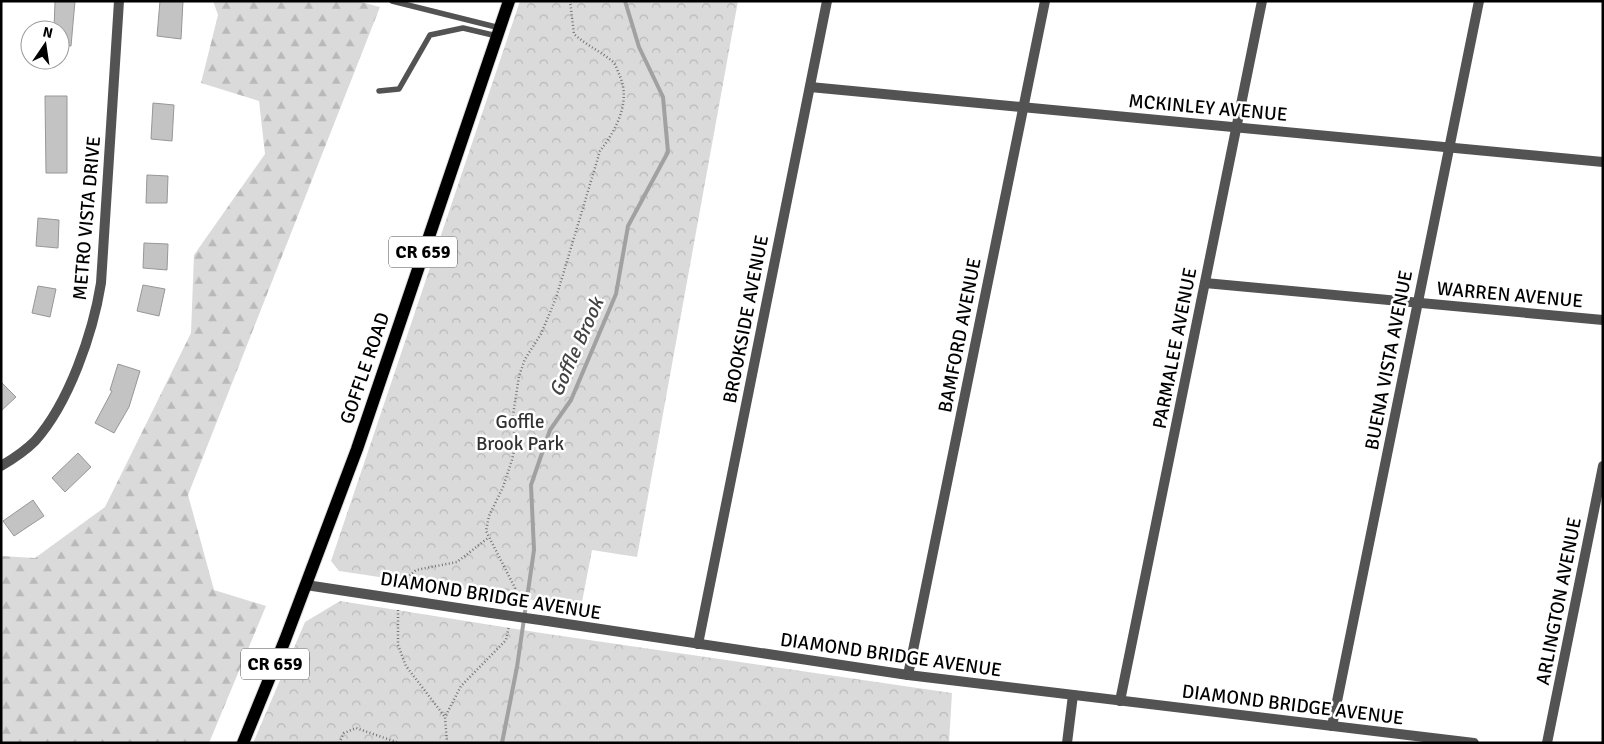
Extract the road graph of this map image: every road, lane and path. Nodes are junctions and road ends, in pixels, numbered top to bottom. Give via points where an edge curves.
1 (120, 1) edge
2 (392, 1) edge
3 (509, 1) edge
4 (570, 1) edge
5 (827, 1) edge
6 (1045, 1) edge
7 (1262, 1) edge
8 (1478, 1) edge
9 (499, 32) junction
10 (810, 86) junction
11 (379, 91) dead end
12 (1023, 107) junction
13 (1236, 127) junction
14 (1449, 148) junction
15 (1603, 162) edge
16 (1205, 283) junction
17 (1418, 303) junction
18 (1603, 320) edge
19 (1, 466) edge
20 (1603, 466) edge
21 (488, 538) junction
22 (404, 580) dead end
23 (306, 585) junction
24 (398, 610) dead end
25 (511, 614) dead end
26 (509, 623) dead end
27 (698, 644) junction
28 (908, 675) junction
29 (1073, 695) junction
30 (1120, 701) junction
31 (445, 717) junction
32 (1332, 726) junction
33 (243, 743) edge
34 (339, 743) edge
35 (399, 743) edge
36 (446, 743) edge
37 (1067, 743) edge
38 (1474, 743) edge
39 (1547, 743) edge

1 - 19 street, METRO VISTA DRIVE via 101,283 96,314 86,345 53,415 34,441
2 - 9 lane
3 - 9 main road, GOFFLE ROAD / CR 659
4 - 21 path via 574,34 614,62 625,86 622,107 614,133 600,151 556,298 519,376 512,422 516,442 503,487 489,516
5 - 10 street, BROOKSIDE AVENUE
6 - 12 street, BAMFORD AVENUE
7 - 13 street, PARMALEE AVENUE
8 - 14 street, BUENA VISTA AVENUE
9 - 11 lane via 462,28 430,35 399,89
9 - 23 main road, GOFFLE ROAD / CR 659 via 357,449
10 - 12 street, MCKINLEY AVENUE
10 - 27 street, BROOKSIDE AVENUE
12 - 13 street, MCKINLEY AVENUE
12 - 28 street, BAMFORD AVENUE
13 - 14 street, MCKINLEY AVENUE
13 - 16 street, PARMALEE AVENUE
14 - 15 street, MCKINLEY AVENUE
14 - 17 street, BUENA VISTA AVENUE
16 - 17 street, WARREN AVENUE
16 - 30 street, PARMALEE AVENUE
17 - 18 street, WARREN AVENUE
17 - 32 street, BUENA VISTA AVENUE
20 - 39 street, ARLINGTON AVENUE
21 - 22 path via 457,562 416,570
21 - 25 path via 515,588
23 - 27 street, DIAMOND BRIDGE AVENUE, bridge
23 - 33 main road, GOFFLE ROAD / CR 659
24 - 31 path via 398,644 406,666
26 - 31 path via 506,640 461,686
27 - 28 street, DIAMOND BRIDGE AVENUE
28 - 29 street, DIAMOND BRIDGE AVENUE
29 - 30 street, DIAMOND BRIDGE AVENUE
29 - 37 street
30 - 32 street, DIAMOND BRIDGE AVENUE
31 - 36 path
32 - 38 street, DIAMOND BRIDGE AVENUE
34 - 35 path via 344,732 356,728

